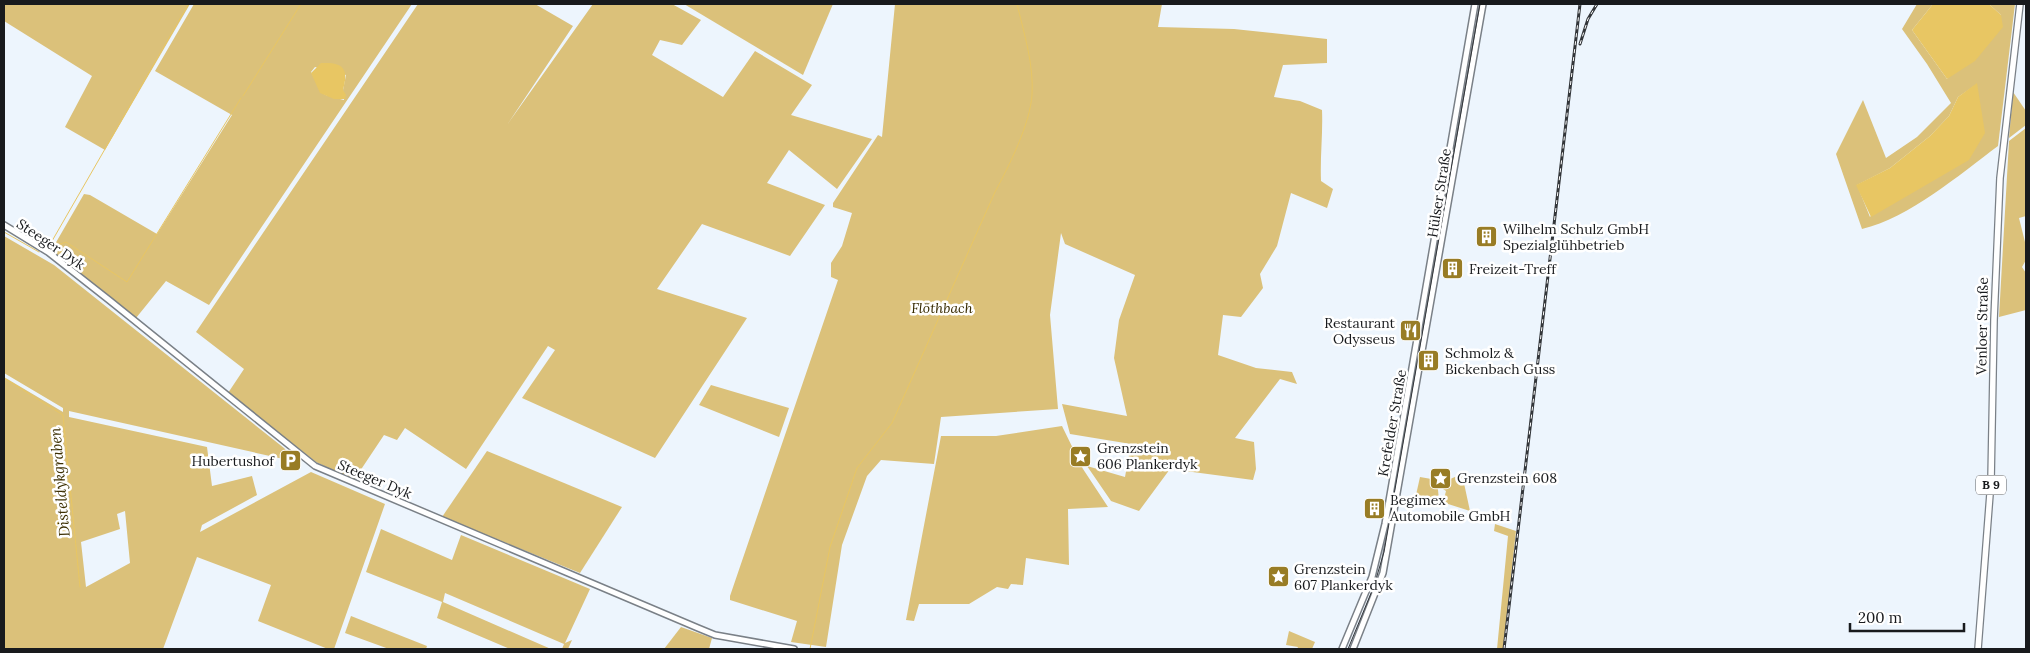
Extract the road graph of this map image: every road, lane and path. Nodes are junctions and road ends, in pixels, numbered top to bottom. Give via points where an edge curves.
1 (1475, 4) edge
2 (1484, 4) edge
3 (2020, 4) edge
4 (4, 225) edge
5 (1422, 314) joint
6 (1416, 387) joint
7 (794, 649) edge
8 (1342, 649) edge
9 (1353, 649) edge
10 (1978, 649) edge

1 - 5 street, Hülser Straße
2 - 6 street, Hülser Straße
3 - 10 main road, Venloer Straße / B 9 via 2000,178 1991,481
4 - 7 street, Steeger Dyk via 48,252 87,282 315,466 715,635
5 - 8 street, Krefelder Straße via 1384,527 1372,577
6 - 9 street, Krefelder Straße via 1382,573

